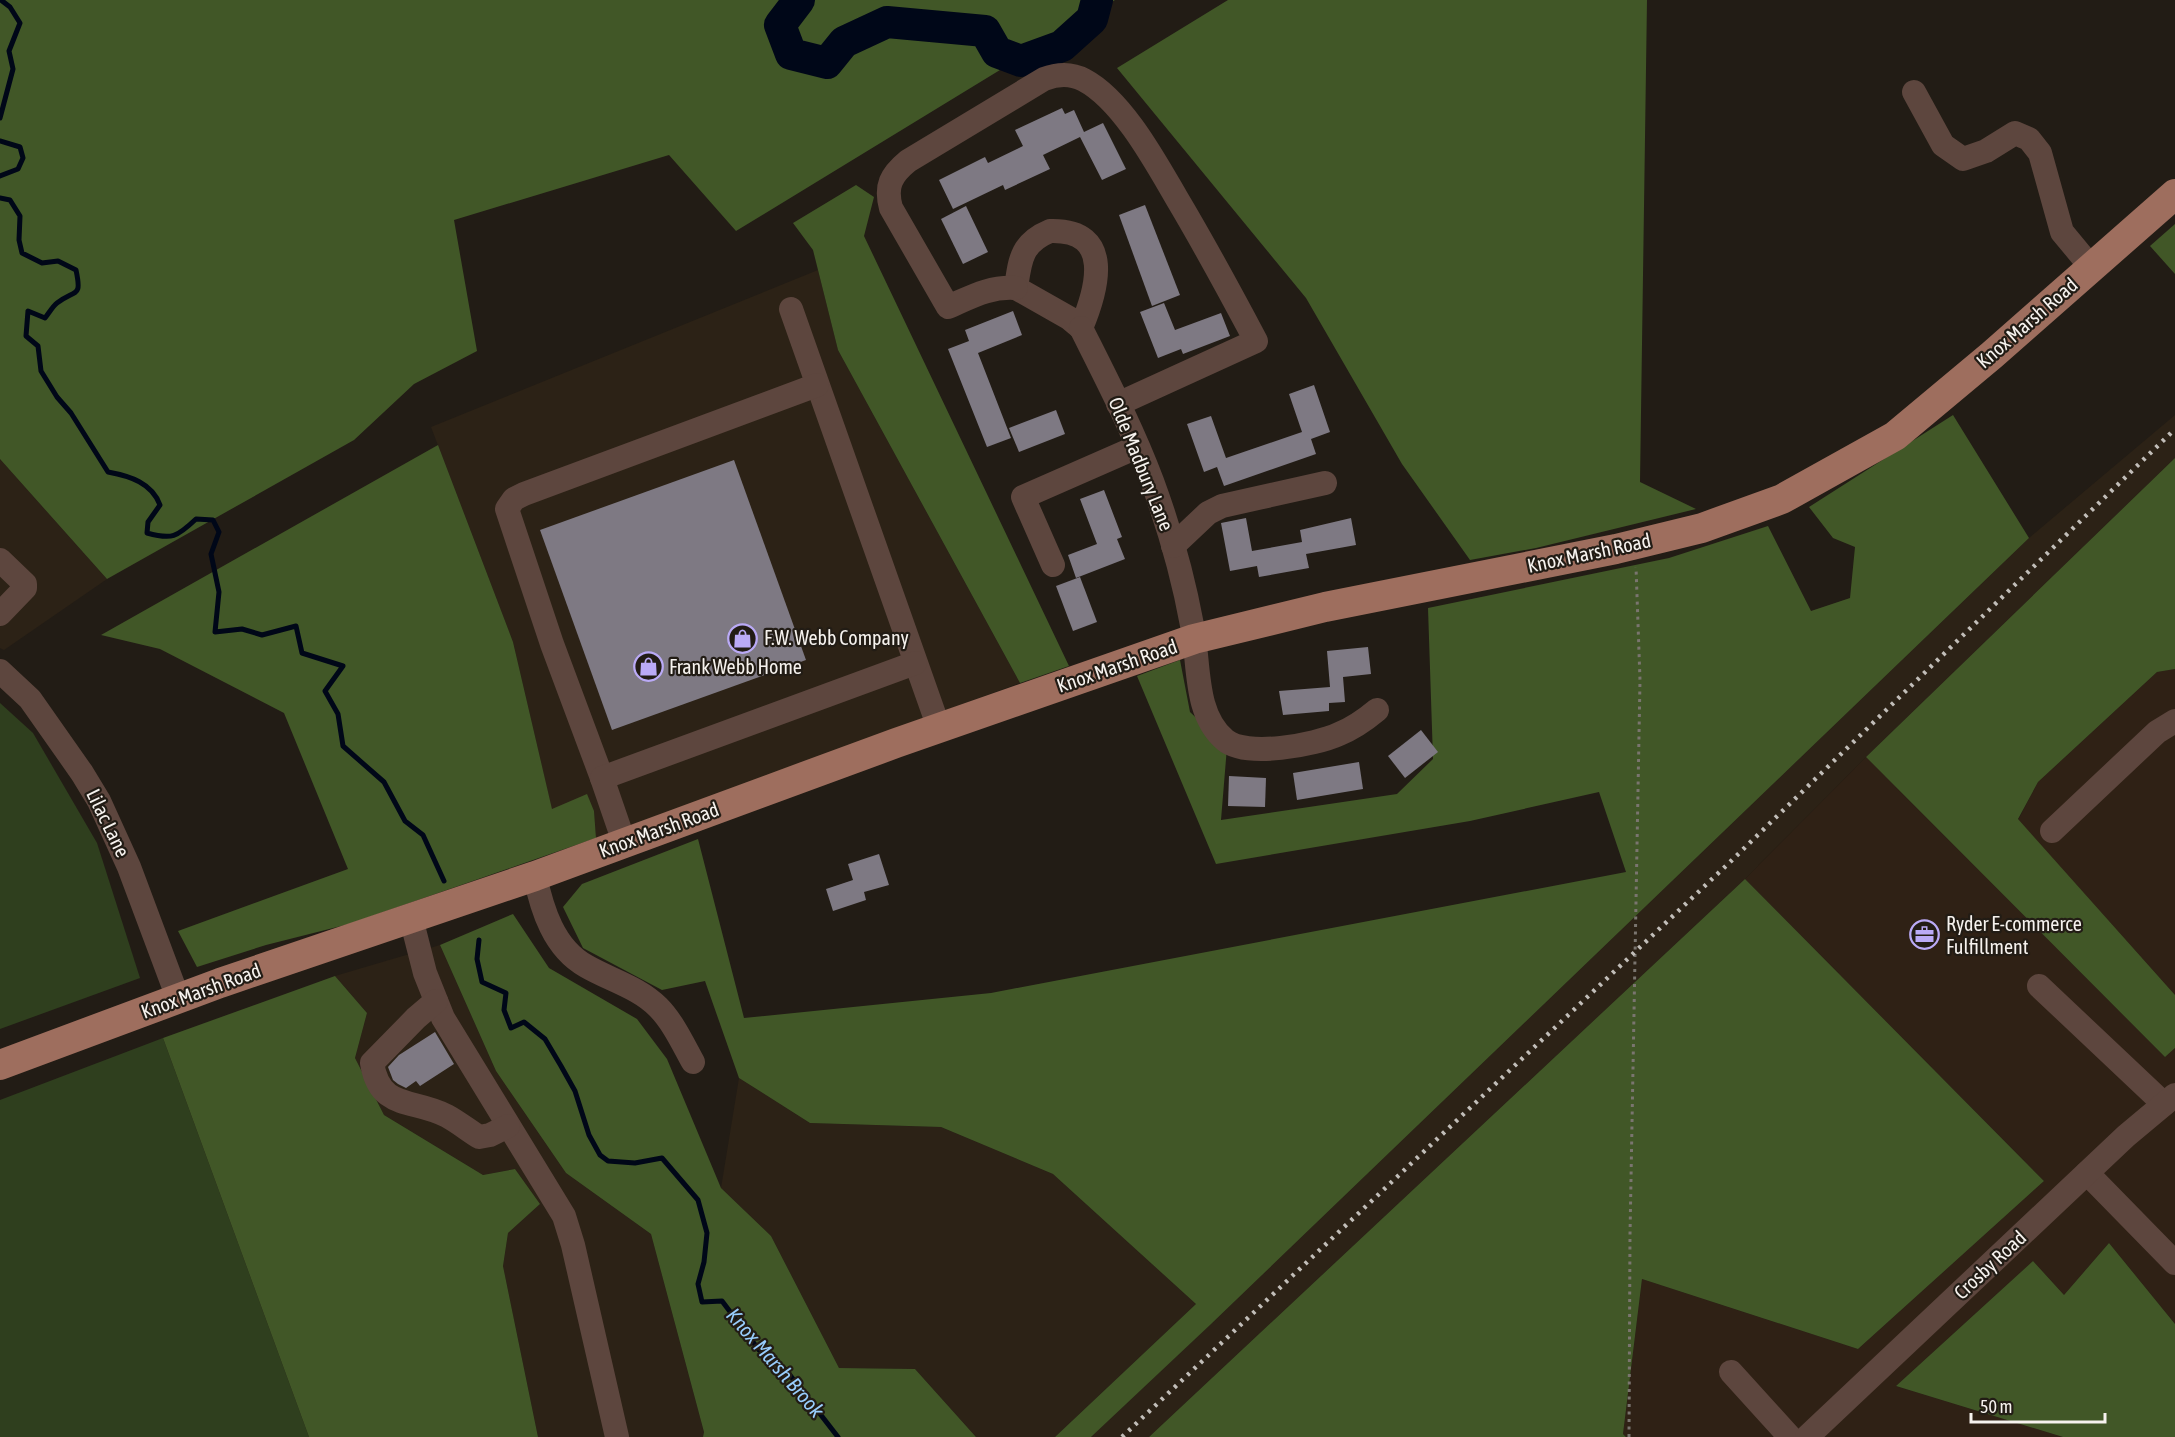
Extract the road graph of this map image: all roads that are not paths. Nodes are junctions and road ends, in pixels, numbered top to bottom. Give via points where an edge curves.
1 (1914, 92) dead end
2 (2175, 194) edge
3 (2091, 267) junction
4 (1016, 288) junction
5 (791, 309) dead end
6 (1081, 328) junction
7 (817, 385) junction
8 (1118, 404) junction
9 (1137, 447) junction
10 (1325, 483) dead end
11 (1173, 546) junction
12 (0, 560) edge
13 (1053, 565) dead end
14 (0, 614) edge
15 (1194, 639) junction
16 (915, 663) junction
17 (0, 671) edge
18 (1377, 710) dead end
19 (2175, 721) edge
20 (939, 728) junction
21 (602, 778) junction
22 (2052, 831) dead end
23 (624, 842) junction
24 (535, 876) junction
25 (411, 918) junction
26 (2039, 986) dead end
27 (178, 998) junction
28 (436, 1001) junction
29 (693, 1062) dead end
30 (0, 1065) edge
31 (2170, 1099) edge
32 (508, 1126) junction
33 (2087, 1173) junction
34 (2175, 1263) edge
35 (1731, 1372) dead end
36 (1805, 1436) edge
37 (617, 1437) edge

1 - 3 street via 1943,145 1963,159 1986,151 2015,133 2029,140 2040,153 2062,232
2 - 3 main road, Knox Marsh Road
3 - 15 main road, Knox Marsh Road via 1895,436 1782,499 1702,528 1634,545 1324,606
4 - 6 street, Olde Madbury Lane
4 - 6 street via 1021,259 1037,236 1050,231 1076,235 1087,243 1098,266 1091,304
4 - 8 street via 986,291 948,307 891,208 889,183 895,171 908,161 1044,79 1069,75 1098,90 1147,149 1256,340
5 - 7 street
6 - 8 street, Olde Madbury Lane
7 - 16 street
7 - 21 street via 524,494 507,509
8 - 9 street, Olde Madbury Lane
9 - 11 street, Olde Madbury Lane
9 - 13 street via 1023,497
10 - 11 street via 1222,506 1208,513
11 - 15 street, Olde Madbury Lane
12 - 14 street via 25,584
15 - 18 street, Olde Madbury Lane via 1206,711 1223,739 1233,746 1272,748 1308,743 1345,732
15 - 20 main road, Knox Marsh Road
16 - 20 street
16 - 21 street
17 - 27 street, Lilac Lane via 30,699 99,801 129,867
19 - 22 street via 2157,732
20 - 23 main road, Knox Marsh Road
21 - 23 street
23 - 24 main road, Knox Marsh Road
24 - 25 main road, Knox Marsh Road
24 - 29 street via 555,936 568,952 585,966 642,994 659,1008
25 - 27 main road, Knox Marsh Road
25 - 28 street
26 - 31 street
27 - 30 main road, Knox Marsh Road
28 - 32 street
28 - 32 street via 372,1063 381,1089 394,1100 446,1116 478,1137
31 - 33 street, Crosby Road
32 - 37 street via 564,1216
33 - 34 street
33 - 36 street, Crosby Road
35 - 36 street

